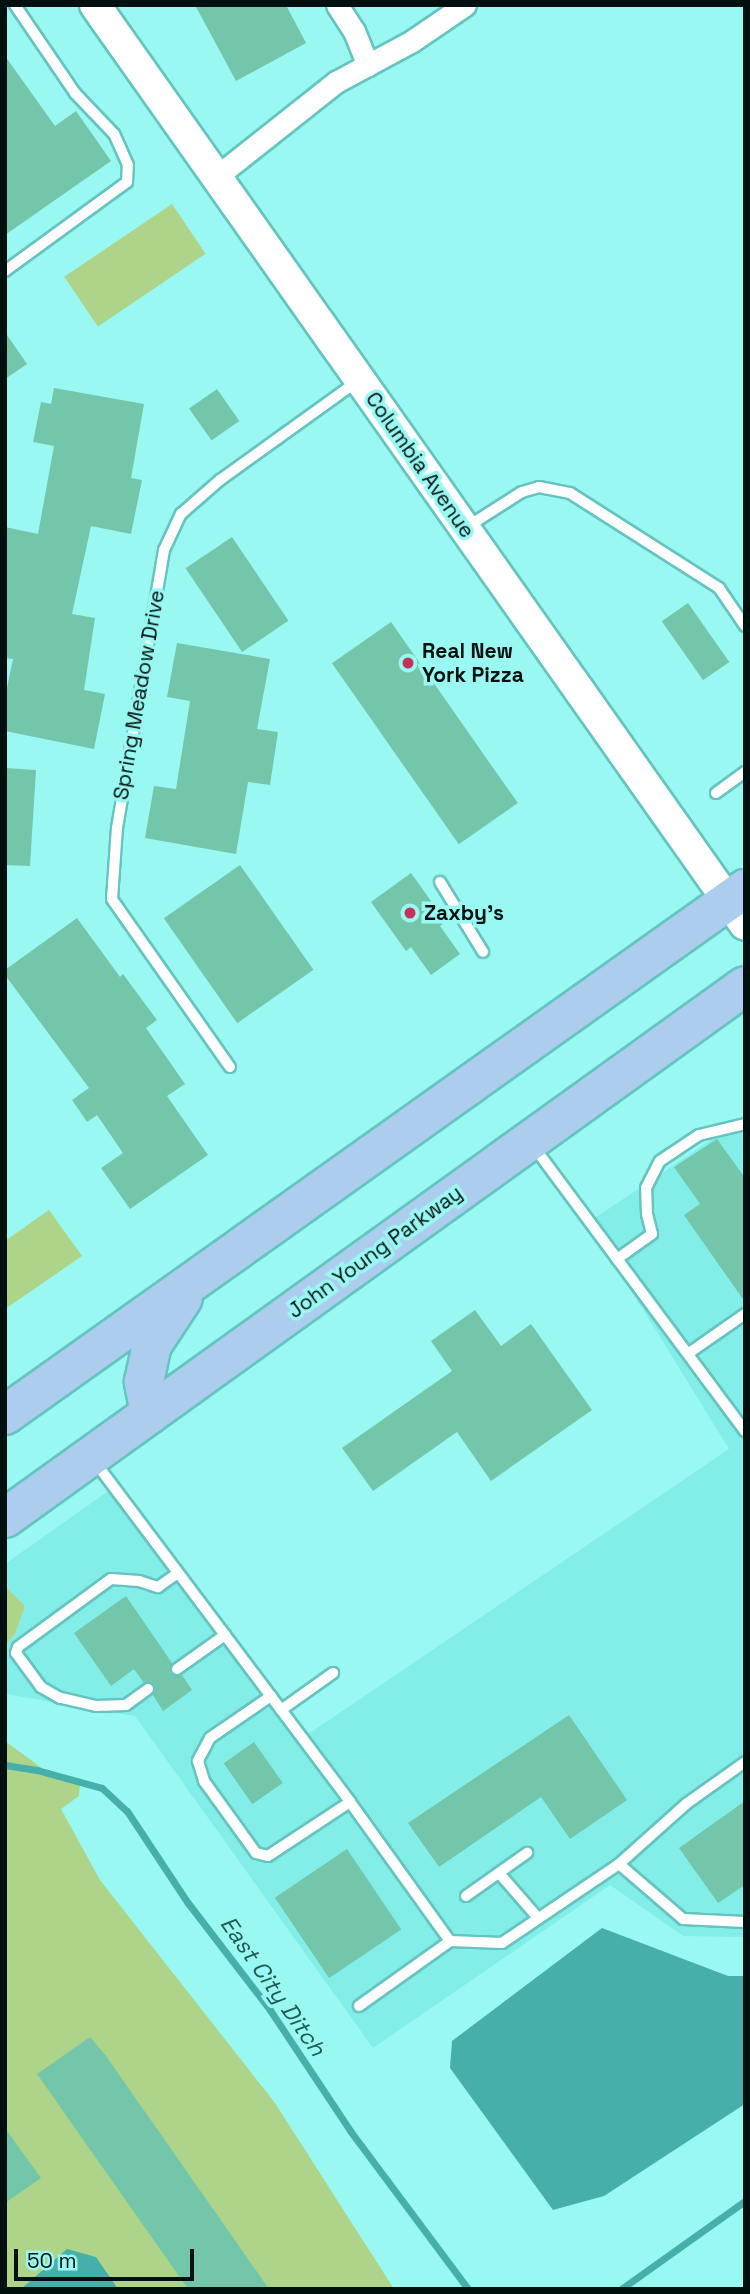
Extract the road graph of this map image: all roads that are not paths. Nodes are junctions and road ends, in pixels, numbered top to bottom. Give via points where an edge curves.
1 (95, 5) edge
2 (337, 5) edge
3 (465, 5) edge
4 (16, 6) edge
5 (368, 65) junction
6 (216, 177) junction
7 (5, 271) edge
8 (360, 380) junction
9 (465, 528) junction
10 (745, 626) edge
11 (745, 772) edge
12 (716, 793) dead end
13 (440, 883) dead end
14 (739, 905) edge
15 (483, 952) dead end
16 (745, 986) edge
17 (230, 1067) dead end
18 (745, 1124) edge
19 (530, 1141) junction
20 (617, 1259) junction
21 (196, 1278) junction
22 (745, 1314) edge
23 (689, 1353) junction
24 (150, 1414) junction
25 (5, 1415) edge
26 (745, 1431) edge
27 (91, 1456) junction
28 (5, 1518) edge
29 (178, 1573) junction
30 (225, 1635) junction
31 (177, 1669) dead end
32 (333, 1672) dead end
33 (149, 1689) dead end
34 (271, 1696) junction
35 (281, 1710) junction
36 (745, 1762) edge
37 (349, 1802) junction
38 (527, 1853) dead end
39 (620, 1864) junction
40 (499, 1873) junction
41 (466, 1896) dead end
42 (538, 1919) junction
43 (745, 1922) edge
44 (450, 1941) junction
45 (359, 2006) dead end

1 - 6 street, Columbia Avenue
2 - 5 street
3 - 5 street
4 - 7 lane via 75,93 114,134 128,165 127,181
5 - 6 street via 336,82
6 - 8 street, Columbia Avenue
8 - 9 street, Columbia Avenue
8 - 17 lane, Spring Meadow Drive via 220,480 181,514 164,550 117,828 112,899
9 - 10 lane via 539,486 570,493 719,588
9 - 14 street, Columbia Avenue
11 - 12 lane
13 - 15 lane
14 - 21 highway
16 - 19 highway, John Young Parkway
18 - 20 lane via 699,1135 660,1161 646,1188 652,1234
19 - 20 lane
19 - 24 highway, John Young Parkway
20 - 23 lane
21 - 24 highway via 152,1345 144,1382
21 - 25 highway
22 - 23 lane
23 - 26 lane
24 - 27 highway, John Young Parkway
27 - 28 highway, John Young Parkway
27 - 29 lane
29 - 30 lane
29 - 33 lane via 158,1587 111,1579 18,1647 16,1653 41,1687 61,1698 96,1706 126,1705
30 - 31 lane
30 - 34 lane
32 - 35 lane
34 - 35 lane
34 - 37 lane via 210,1738 198,1761 204,1781 256,1853 268,1856
35 - 37 lane
36 - 39 lane via 686,1804
37 - 44 lane
38 - 40 lane
39 - 42 lane
39 - 43 lane via 683,1919
40 - 41 lane
40 - 42 lane
42 - 44 lane via 502,1943
44 - 45 lane

